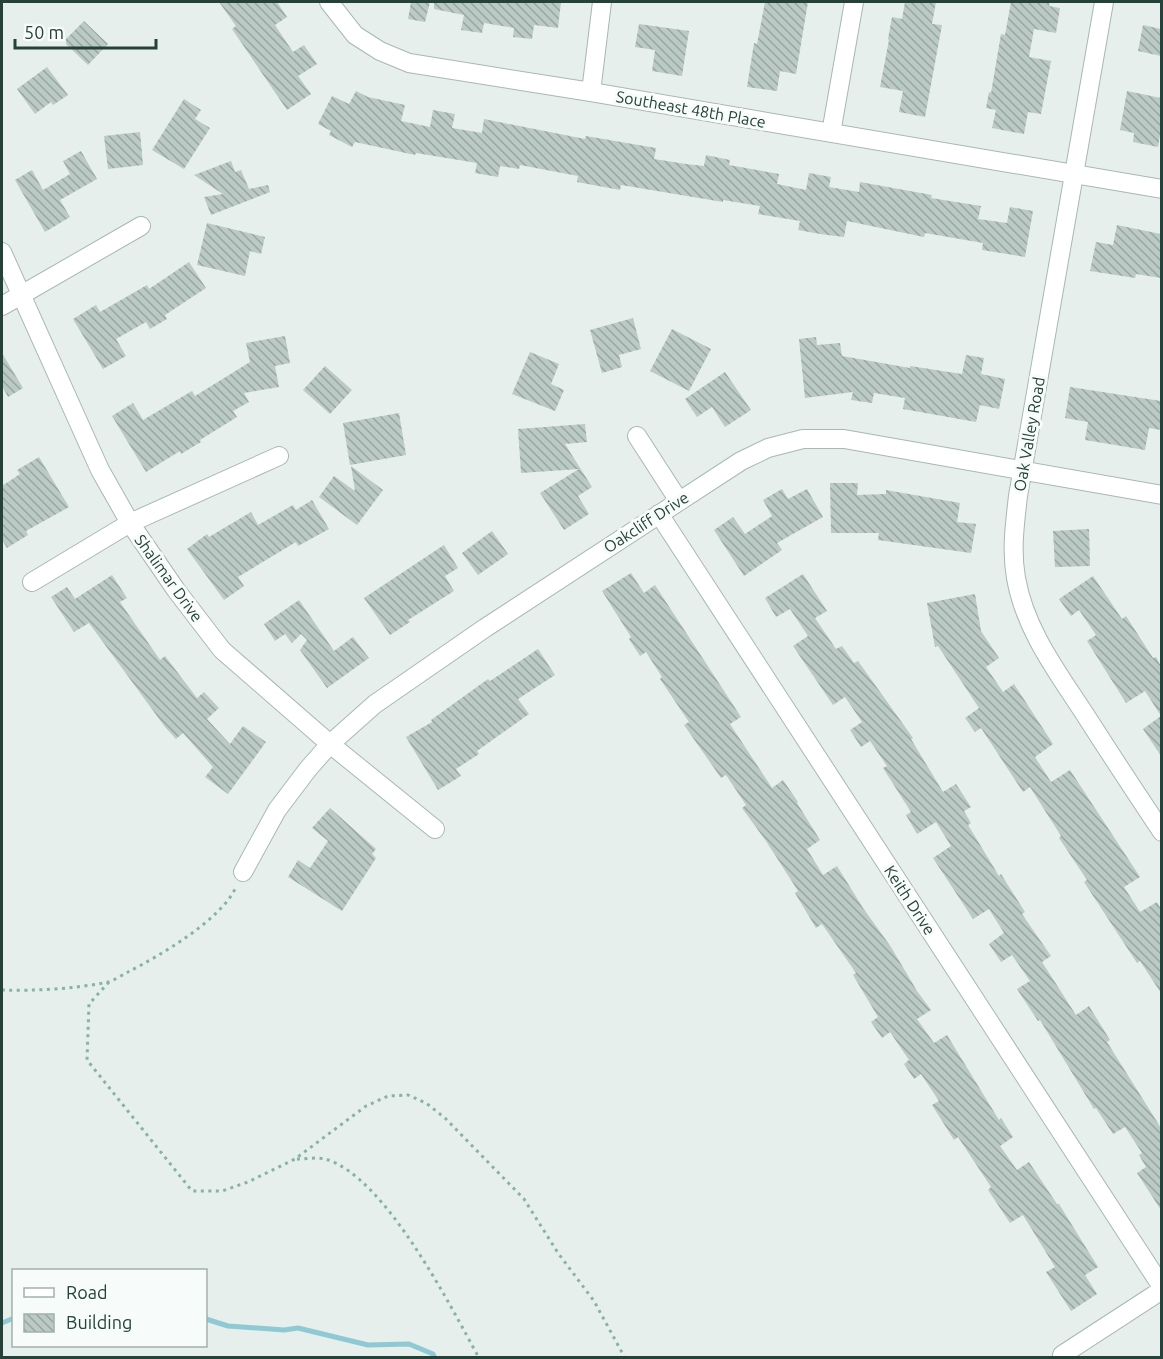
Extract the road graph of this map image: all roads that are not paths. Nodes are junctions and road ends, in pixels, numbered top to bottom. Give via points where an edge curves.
1 (329, 2) edge
2 (602, 2) edge
3 (854, 2) edge
4 (1104, 2) edge
5 (591, 92) junction
6 (831, 133) junction
7 (1074, 175) junction
8 (1161, 189) edge
9 (141, 226) dead end
10 (2, 252) edge
11 (22, 293) junction
12 (2, 306) edge
13 (637, 436) dead end
14 (279, 456) dead end
15 (1023, 471) junction
16 (1161, 495) edge
17 (679, 501) junction
18 (659, 514) junction
19 (130, 524) junction
20 (32, 582) dead end
21 (330, 744) junction
22 (435, 829) dead end
23 (1161, 831) edge
24 (243, 872) road end
25 (1161, 1288) edge
26 (1062, 1355) dead end

1 - 5 street, Southeast 48th Place via 355,35 408,63
2 - 5 street
3 - 6 street
4 - 7 street, Oak Valley Road
5 - 6 street, Southeast 48th Place
6 - 7 street, Southeast 48th Place
7 - 8 street, Southeast 48th Place
7 - 15 street, Oak Valley Road
9 - 11 street
10 - 11 street, Shalimar Drive
11 - 12 street
11 - 19 street, Shalimar Drive via 100,470
13 - 17 street
14 - 19 street
15 - 16 street, Oakcliff Drive
15 - 17 street, Oakcliff Drive via 844,439 803,440 768,448 741,460
15 - 23 street, Oak Valley Road via 1013,540 1016,578 1027,616 1047,657
17 - 18 street, Oakcliff Drive
18 - 21 street, Oakcliff Drive via 375,704
18 - 25 street, Keith Drive
19 - 20 street
19 - 21 street, Shalimar Drive via 222,650
21 - 22 street, Shalimar Drive
21 - 24 street, Oakcliff Drive via 277,810
25 - 26 street

